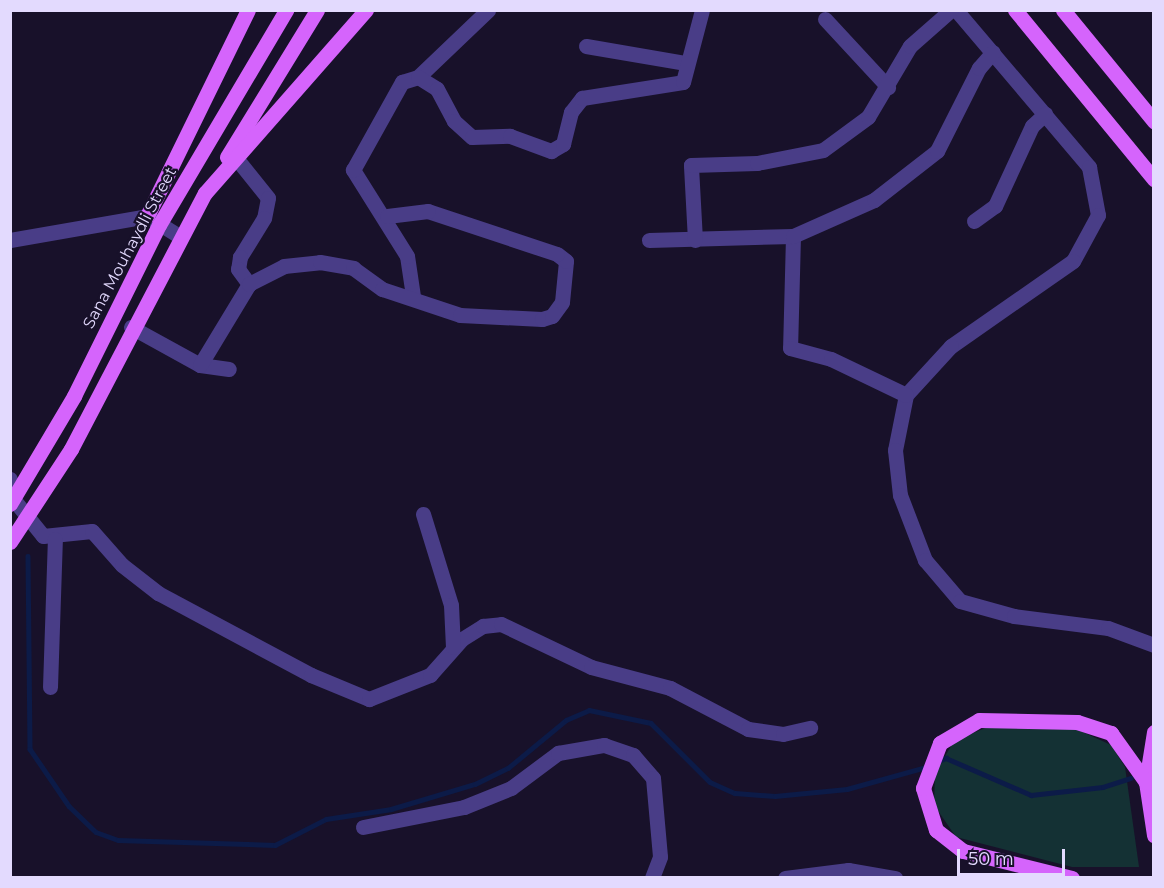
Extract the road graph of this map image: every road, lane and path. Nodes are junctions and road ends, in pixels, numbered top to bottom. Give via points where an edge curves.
1 (248, 10) edge
2 (286, 10) edge
3 (317, 10) edge
4 (366, 10) edge
5 (488, 10) edge
6 (702, 10) edge
7 (951, 10) edge
8 (956, 10) edge
9 (1015, 10) edge
10 (1062, 10) edge
11 (825, 19) dead end
12 (586, 46) dead end
13 (993, 52) junction
14 (685, 63) junction
15 (418, 77) junction
16 (888, 87) junction
17 (1152, 113) edge
18 (1045, 114) junction
19 (236, 158) junction
20 (1154, 179) edge
21 (205, 193) junction
22 (387, 216) junction
23 (153, 220) junction
24 (974, 221) dead end
25 (793, 236) junction
26 (180, 237) junction
27 (10, 240) edge
28 (649, 240) dead end
29 (695, 240) junction
30 (249, 284) junction
31 (413, 296) junction
32 (130, 327) junction
33 (200, 364) junction
34 (229, 369) dead end
35 (906, 395) junction
36 (10, 479) edge
37 (12, 502) edge
38 (423, 514) dead end
39 (29, 517) junction
40 (55, 539) junction
41 (10, 543) edge
42 (1154, 645) edge
43 (453, 647) junction
44 (50, 687) dead end
45 (810, 728) dead end
46 (1154, 732) edge
47 (1146, 782) junction
48 (363, 827) dead end
49 (1154, 835) edge
50 (652, 878) edge
51 (785, 878) edge
52 (895, 878) edge
53 (1072, 878) edge

1 - 23 main road
2 - 23 main road, Sana Mouhaydli Street
3 - 21 main road
4 - 19 main road
5 - 15 street
6 - 14 street
7 - 16 street via 910,46
8 - 13 street
9 - 20 main road
10 - 17 main road
11 - 16 street
12 - 14 street
13 - 18 street
13 - 25 street via 924,165 874,200
14 - 15 street via 687,75 674,87 582,98 571,112 563,144 551,151 510,136 480,138 465,133 443,96
15 - 22 street via 402,82 353,170
16 - 29 street via 868,117 823,150 758,163 691,165
18 - 24 street via 1032,126 995,206
18 - 35 street via 1089,167 1099,197 1095,230 1073,261 951,346
19 - 21 main road
19 - 30 street via 268,198 264,218 240,257 238,269
21 - 26 main road
22 - 31 street via 413,271
22 - 31 street via 428,211 557,254 566,261 562,302 552,316 542,320 460,315
23 - 26 street
23 - 27 street
23 - 37 main road, Sana Mouhaydli Street via 74,396
25 - 29 street
25 - 35 street via 790,348 831,360
26 - 32 main road
28 - 29 street
30 - 31 street via 284,266 320,262 353,268 382,289
30 - 33 street
32 - 33 street
32 - 39 main road via 71,449
33 - 34 street
35 - 42 street via 895,450 900,495 925,560 949,592 972,606 1108,628
36 - 37 street
37 - 39 street
38 - 43 street via 451,605
39 - 40 street via 43,536
39 - 41 main road
40 - 43 street via 80,529 92,531 122,565 158,593 311,675 369,699 430,675
40 - 44 street
43 - 45 street via 483,626 512,627 591,667 670,688 748,729 783,734
46 - 47 main road
47 - 49 main road
47 - 53 main road via 1111,733 1077,722 979,720 940,743 925,774 924,801 936,830 953,847
48 - 50 street via 464,807 511,788 558,753 604,745 633,755 654,778 660,857
51 - 52 street via 848,870

